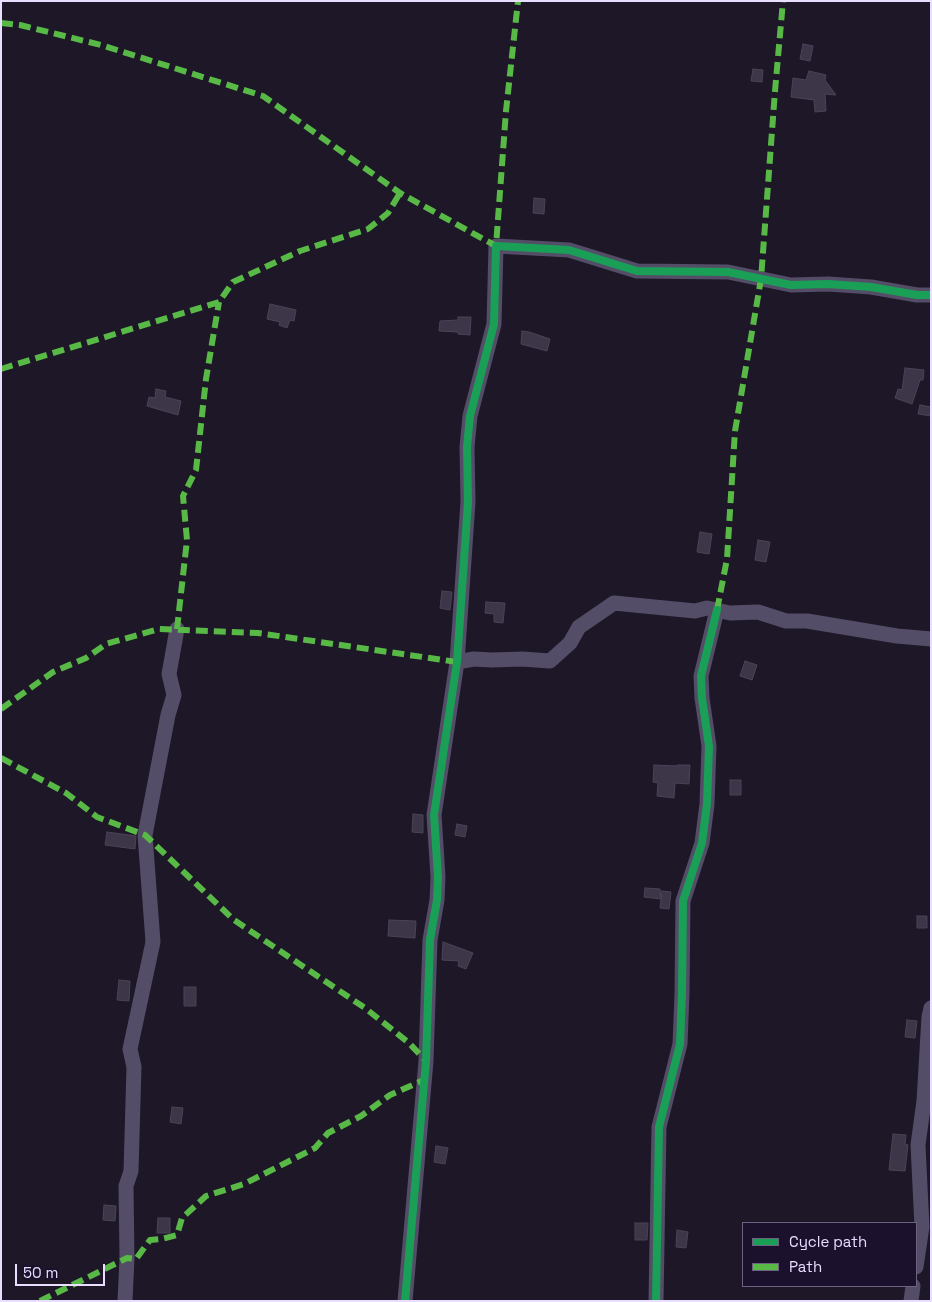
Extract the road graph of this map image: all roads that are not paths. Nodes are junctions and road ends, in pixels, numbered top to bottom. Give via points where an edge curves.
1 (931, 295) edge
2 (717, 610) junction
3 (177, 629) dead end
4 (931, 639) edge
5 (457, 662) junction
6 (931, 1008) edge
7 (917, 1261) edge
8 (913, 1287) edge
9 (125, 1301) edge
10 (405, 1301) edge
11 (656, 1301) edge
12 (911, 1301) edge

1 - 5 street via 862,286 791,285 728,272 637,271 569,250 496,246 494,324 470,416 467,447 468,502
2 - 4 street via 758,612 786,621 807,620
2 - 5 street via 695,611 614,602 579,627 570,643 550,661 474,658
2 - 11 street via 701,676 708,746 707,804 702,843 683,902 680,1044 659,1127
3 - 9 street via 169,674 174,695 145,835 153,942 130,1049 134,1067 131,1171 126,1186
5 - 10 street via 434,815 437,900 430,940 426,1061
6 - 7 street via 918,1145 922,1227
8 - 12 street

